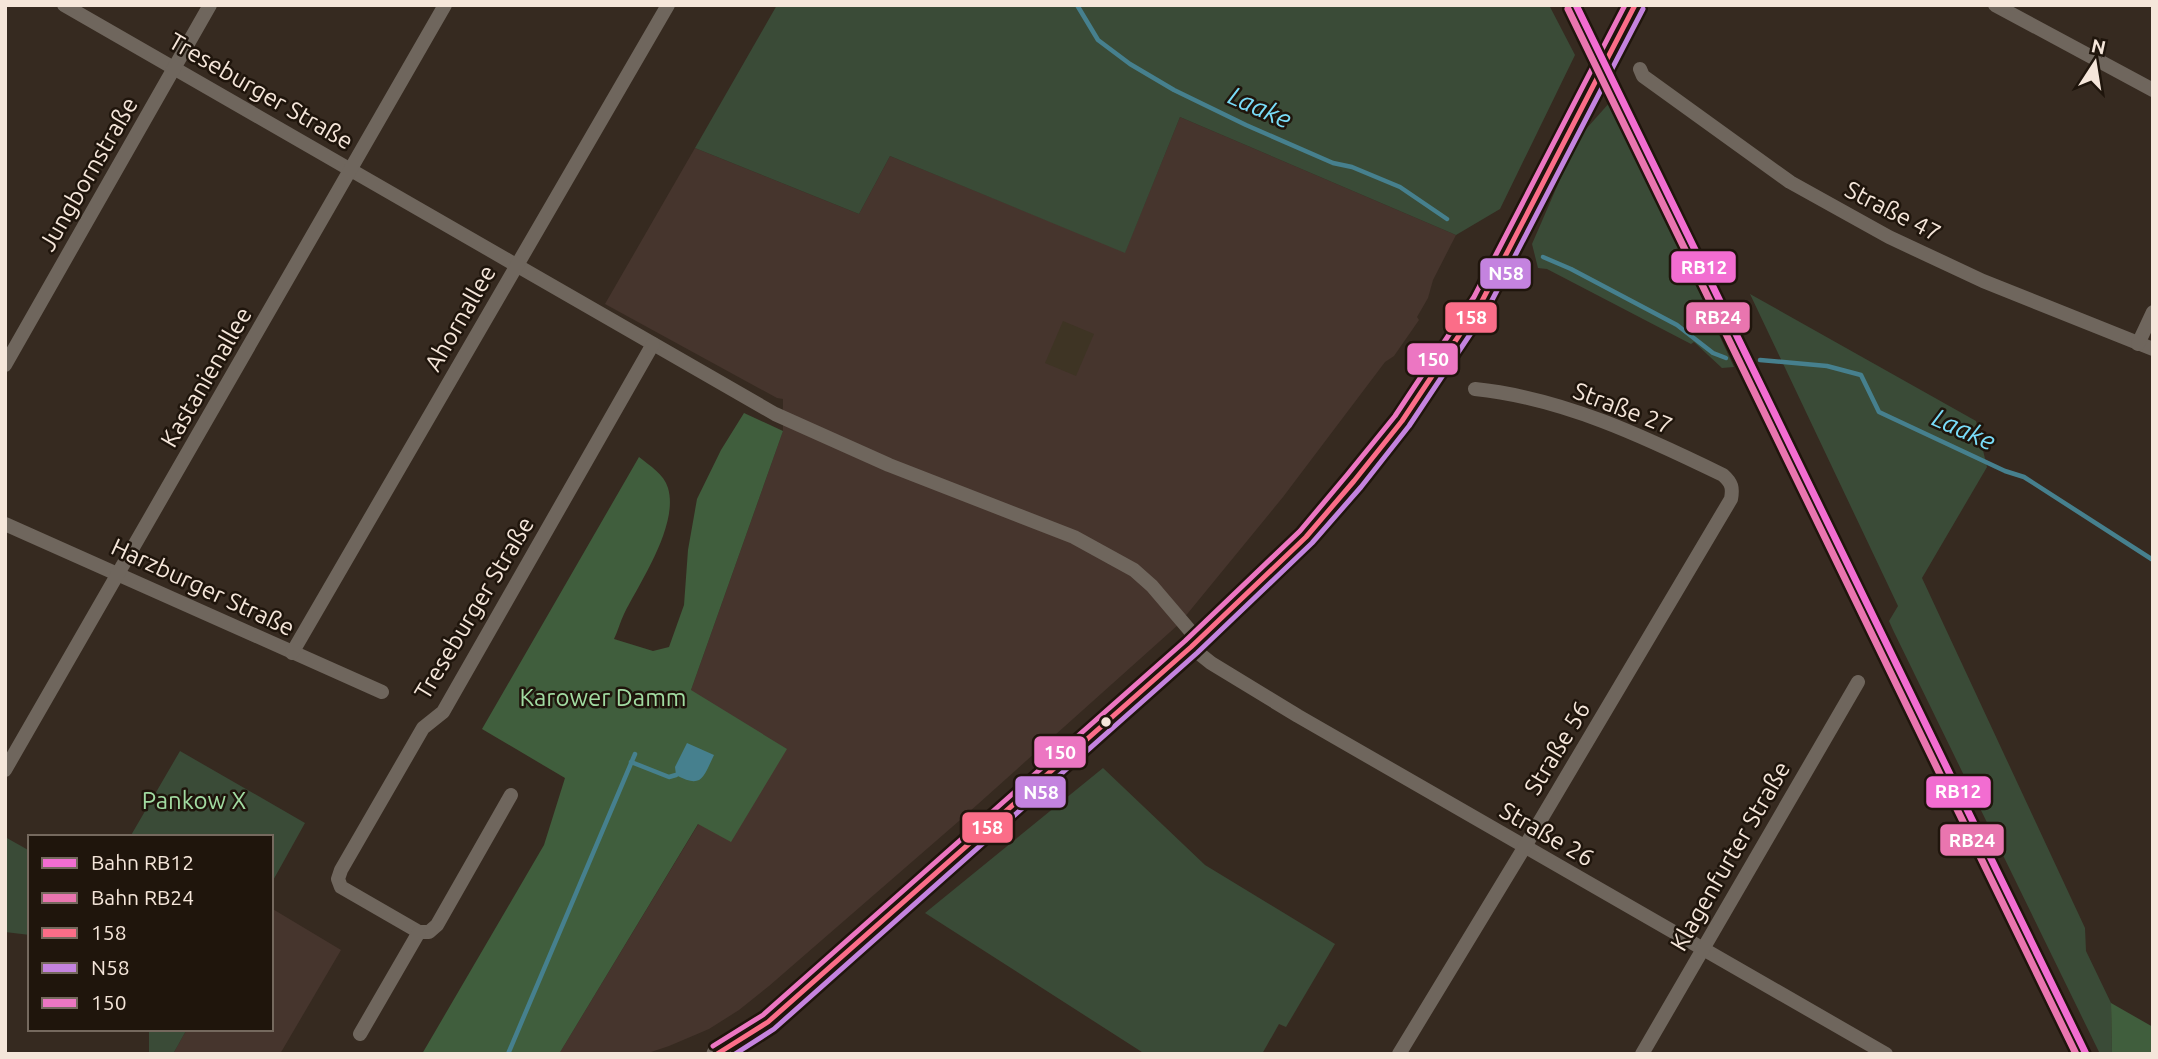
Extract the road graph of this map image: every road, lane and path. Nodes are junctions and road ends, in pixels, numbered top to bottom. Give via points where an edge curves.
1 (64, 5) edge
2 (209, 5) edge
3 (445, 5) edge
4 (668, 5) edge
5 (1635, 5) edge
6 (1995, 5) edge
7 (175, 69) junction
8 (1640, 69) dead end
9 (2153, 90) edge
10 (351, 169) junction
11 (517, 266) junction
12 (2153, 312) edge
13 (653, 344) junction
14 (2138, 344) junction
15 (2153, 349) edge
16 (5, 365) edge
17 (1475, 389) dead end
18 (1731, 499) joint
19 (5, 524) edge
20 (119, 573) junction
21 (1195, 643) junction
22 (292, 653) junction
23 (1858, 682) dead end
24 (382, 692) dead end
25 (5, 770) edge
26 (511, 795) dead end
27 (1524, 848) junction
28 (419, 932) junction
29 (1703, 948) junction
30 (360, 1034) dead end
31 (717, 1054) edge
32 (1399, 1054) edge
33 (1642, 1054) edge
34 (1886, 1054) edge

1 - 7 street, Treseburger Straße
2 - 7 street, Jungbornstraße
3 - 10 street, Kastanienallee
4 - 11 street, Ahornallee
5 - 21 main road via 1482,302 1402,421 1306,537
6 - 9 street
7 - 10 street, Treseburger Straße
7 - 16 street, Jungbornstraße
8 - 14 street, Straße 47 via 1643,76 1790,182 1889,237
10 - 11 street, Treseburger Straße
10 - 20 street, Kastanienallee
11 - 13 street, Treseburger Straße
11 - 22 street, Ahornallee
12 - 14 street
13 - 21 street, Treseburger Straße via 784,418 889,465 1074,537 1134,570 1152,586
13 - 28 street, Treseburger Straße via 443,712 423,729 341,870 341,887
14 - 15 street, Straße 47
17 - 18 street, Straße 27 via 1534,400 1638,434 1723,475 1731,482
18 - 27 street, Straße 56
19 - 20 street, Harzburger Straße
20 - 22 street, Harzburger Straße
20 - 25 street, Kastanienallee
21 - 27 street, Straße 26 via 1211,663
21 - 31 main road via 768,1022
22 - 24 street, Harzburger Straße
23 - 29 street, Klagenfurter Straße
26 - 28 street via 437,925 429,932
27 - 29 street, Straße 26
27 - 32 street, Straße 56
28 - 30 street
29 - 33 street, Klagenfurter Straße
29 - 34 street, Straße 26

